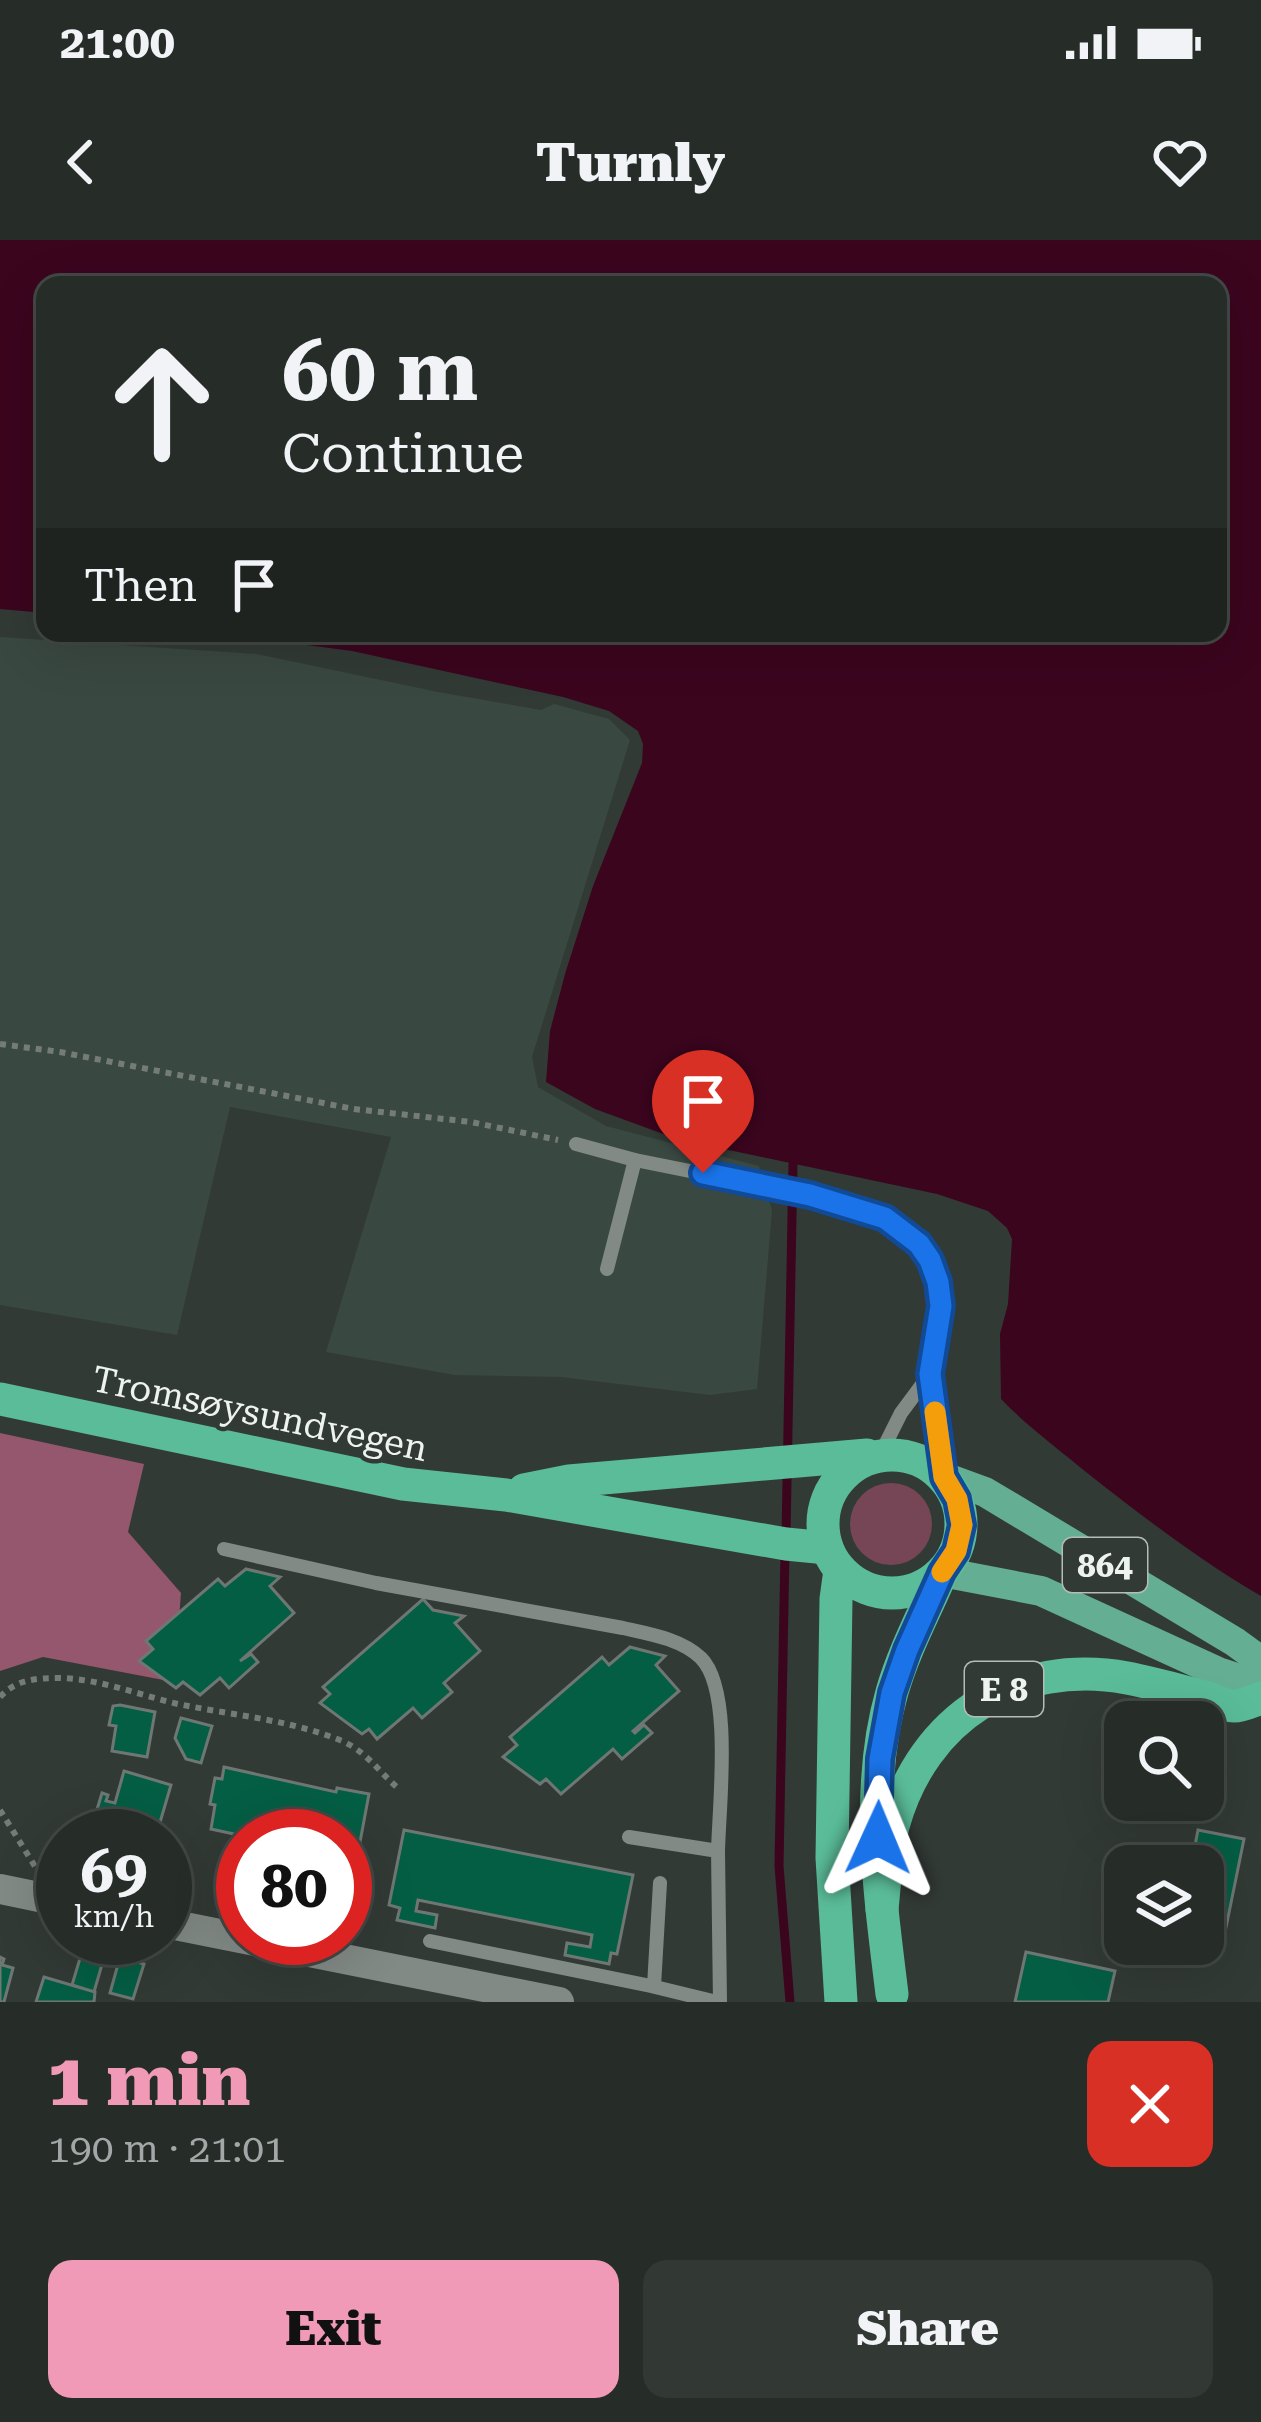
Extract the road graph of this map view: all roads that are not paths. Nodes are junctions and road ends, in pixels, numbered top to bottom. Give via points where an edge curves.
1 (576, 1144) road end
2 (635, 1160) junction
3 (607, 1269) dead end
4 (930, 1374) junction
5 (0, 1399) edge
6 (880, 1455) junction
7 (944, 1477) junction
8 (506, 1495) junction
9 (224, 1549) dead end
10 (834, 1559) junction
11 (942, 1572) junction
12 (1261, 1661) edge
13 (1261, 1686) edge
14 (1261, 1698) edge
15 (629, 1837) dead end
16 (878, 1838) junction
17 (832, 1840) junction
18 (718, 1850) junction
19 (660, 1883) dead end
20 (0, 1889) edge
21 (36, 1896) edge
22 (882, 1909) junction
23 (192, 1928) edge
24 (430, 1941) dead end
25 (654, 1986) junction
26 (892, 1994) dead end
27 (560, 2002) edge
28 (718, 2002) edge
29 (841, 2002) edge

1 - 2 lane
2 - 3 lane
2 - 4 lane via 810,1195 897,1225 919,1244 938,1282
4 - 6 lane
4 - 7 lane
5 - 8 highway, Tromsøysundvegen via 403,1484
6 - 7 highway via 915,1458
6 - 8 highway, Tromsøysundvegen via 569,1480
6 - 10 highway via 849,1469 832,1489 823,1531
7 - 11 highway, E 8 via 962,1525
7 - 12 main road, 864 via 985,1492
8 - 10 highway, Tromsøysundvegen
9 - 18 lane via 657,1635 688,1649 718,1691
10 - 11 highway via 861,1586 886,1593 920,1587
10 - 17 highway
11 - 13 main road, 864 via 1041,1591
11 - 16 highway, E 8 via 887,1714
14 - 22 highway, E 8 via 1235,1706 1098,1673 1026,1681 988,1697 944,1734 914,1778 893,1826
15 - 18 lane
16 - 17 lane
16 - 22 highway, E 8
17 - 29 highway
18 - 28 lane
19 - 25 lane
20 - 21 street
22 - 26 highway, E 8
23 - 27 street
24 - 25 lane
25 - 28 lane

